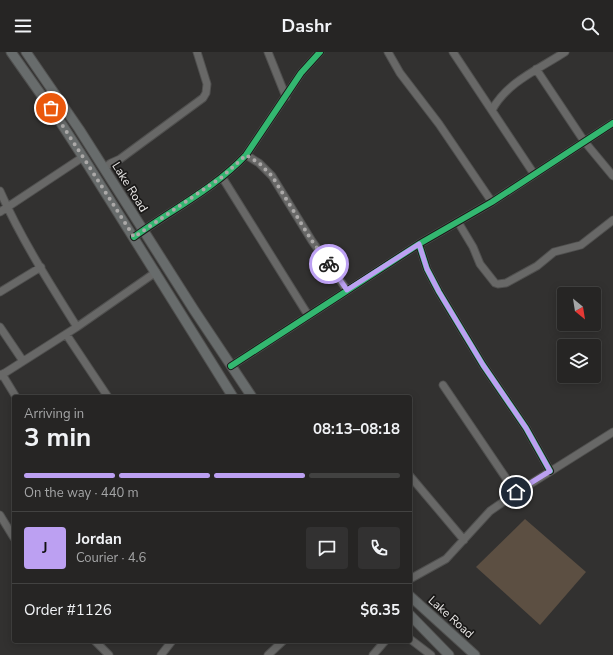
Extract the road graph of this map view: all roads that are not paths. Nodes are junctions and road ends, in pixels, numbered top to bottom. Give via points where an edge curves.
1 (10, 52) edge
2 (26, 52) edge
3 (197, 52) edge
4 (268, 52) edge
5 (320, 52) edge
6 (388, 52) edge
7 (453, 52) edge
8 (565, 52) edge
9 (536, 69) junction
10 (286, 96) junction
11 (492, 110) junction
12 (613, 123) edge
13 (584, 141) junction
14 (246, 155) junction
15 (83, 157) junction
16 (104, 168) junction
17 (534, 174) junction
18 (613, 176) edge
19 (222, 177) junction
20 (0, 191) edge
21 (492, 202) junction
22 (7, 208) junction
23 (0, 212) edge
24 (613, 220) edge
25 (458, 222) junction
26 (143, 230) junction
27 (134, 237) junction
28 (419, 244) junction
29 (40, 267) junction
30 (156, 272) junction
31 (347, 290) junction
32 (0, 292) edge
33 (308, 315) junction
34 (0, 327) edge
35 (77, 327) junction
36 (66, 334) junction
37 (23, 361) junction
38 (231, 366) junction
39 (1, 375) edge
40 (443, 385) dead end
41 (15, 395) edge
42 (107, 395) edge
43 (233, 395) edge
44 (251, 395) edge
45 (613, 432) edge
46 (550, 471) junction
47 (412, 478) edge
48 (516, 492) junction
49 (0, 515) edge
50 (12, 533) edge
51 (464, 540) junction
52 (412, 578) edge
53 (412, 598) edge
54 (412, 617) edge
55 (412, 641) edge
56 (97, 643) edge
57 (170, 643) edge
58 (281, 643) edge
59 (383, 643) edge
60 (109, 655) edge
61 (161, 655) edge
62 (268, 655) edge
63 (373, 655) edge
64 (431, 655) edge
65 (449, 655) edge
66 (476, 655) edge

1 - 15 main road, Lake Road
2 - 16 main road, Lake Road
3 - 16 street via 208,84 202,98
4 - 10 street
5 - 10 street via 301,73
6 - 21 street via 400,73 439,124
7 - 11 street
8 - 9 street
9 - 11 street via 502,95
9 - 13 street
10 - 14 street
11 - 17 street
12 - 13 street
13 - 17 street
13 - 18 street
14 - 19 street
14 - 31 street via 272,176 312,241
15 - 22 street
15 - 27 main road, Lake Road
16 - 26 main road, Lake Road
17 - 21 street
19 - 26 street
19 - 33 street
20 - 22 street
21 - 25 street
22 - 23 street
22 - 29 street
24 - 25 street via 582,245 554,252 537,266 502,284 494,283 480,264
25 - 28 street
26 - 27 street
26 - 38 main road, Lake Road
27 - 30 main road, Lake Road
28 - 31 street
28 - 46 street via 427,269 439,292 483,365 526,428
29 - 32 street
29 - 35 street
30 - 35 street
30 - 43 main road, Lake Road
31 - 33 street
33 - 38 street
34 - 37 street
35 - 36 street
36 - 37 street
36 - 42 street
37 - 39 street
38 - 44 main road, Lake Road
39 - 41 street
40 - 48 street
45 - 46 street
46 - 48 street
47 - 51 street
48 - 51 street via 490,511
49 - 50 street
51 - 52 street via 446,559
53 - 66 main road, Lake Road
54 - 65 main road
55 - 64 street
56 - 60 street
57 - 61 street
58 - 62 street
59 - 63 street

